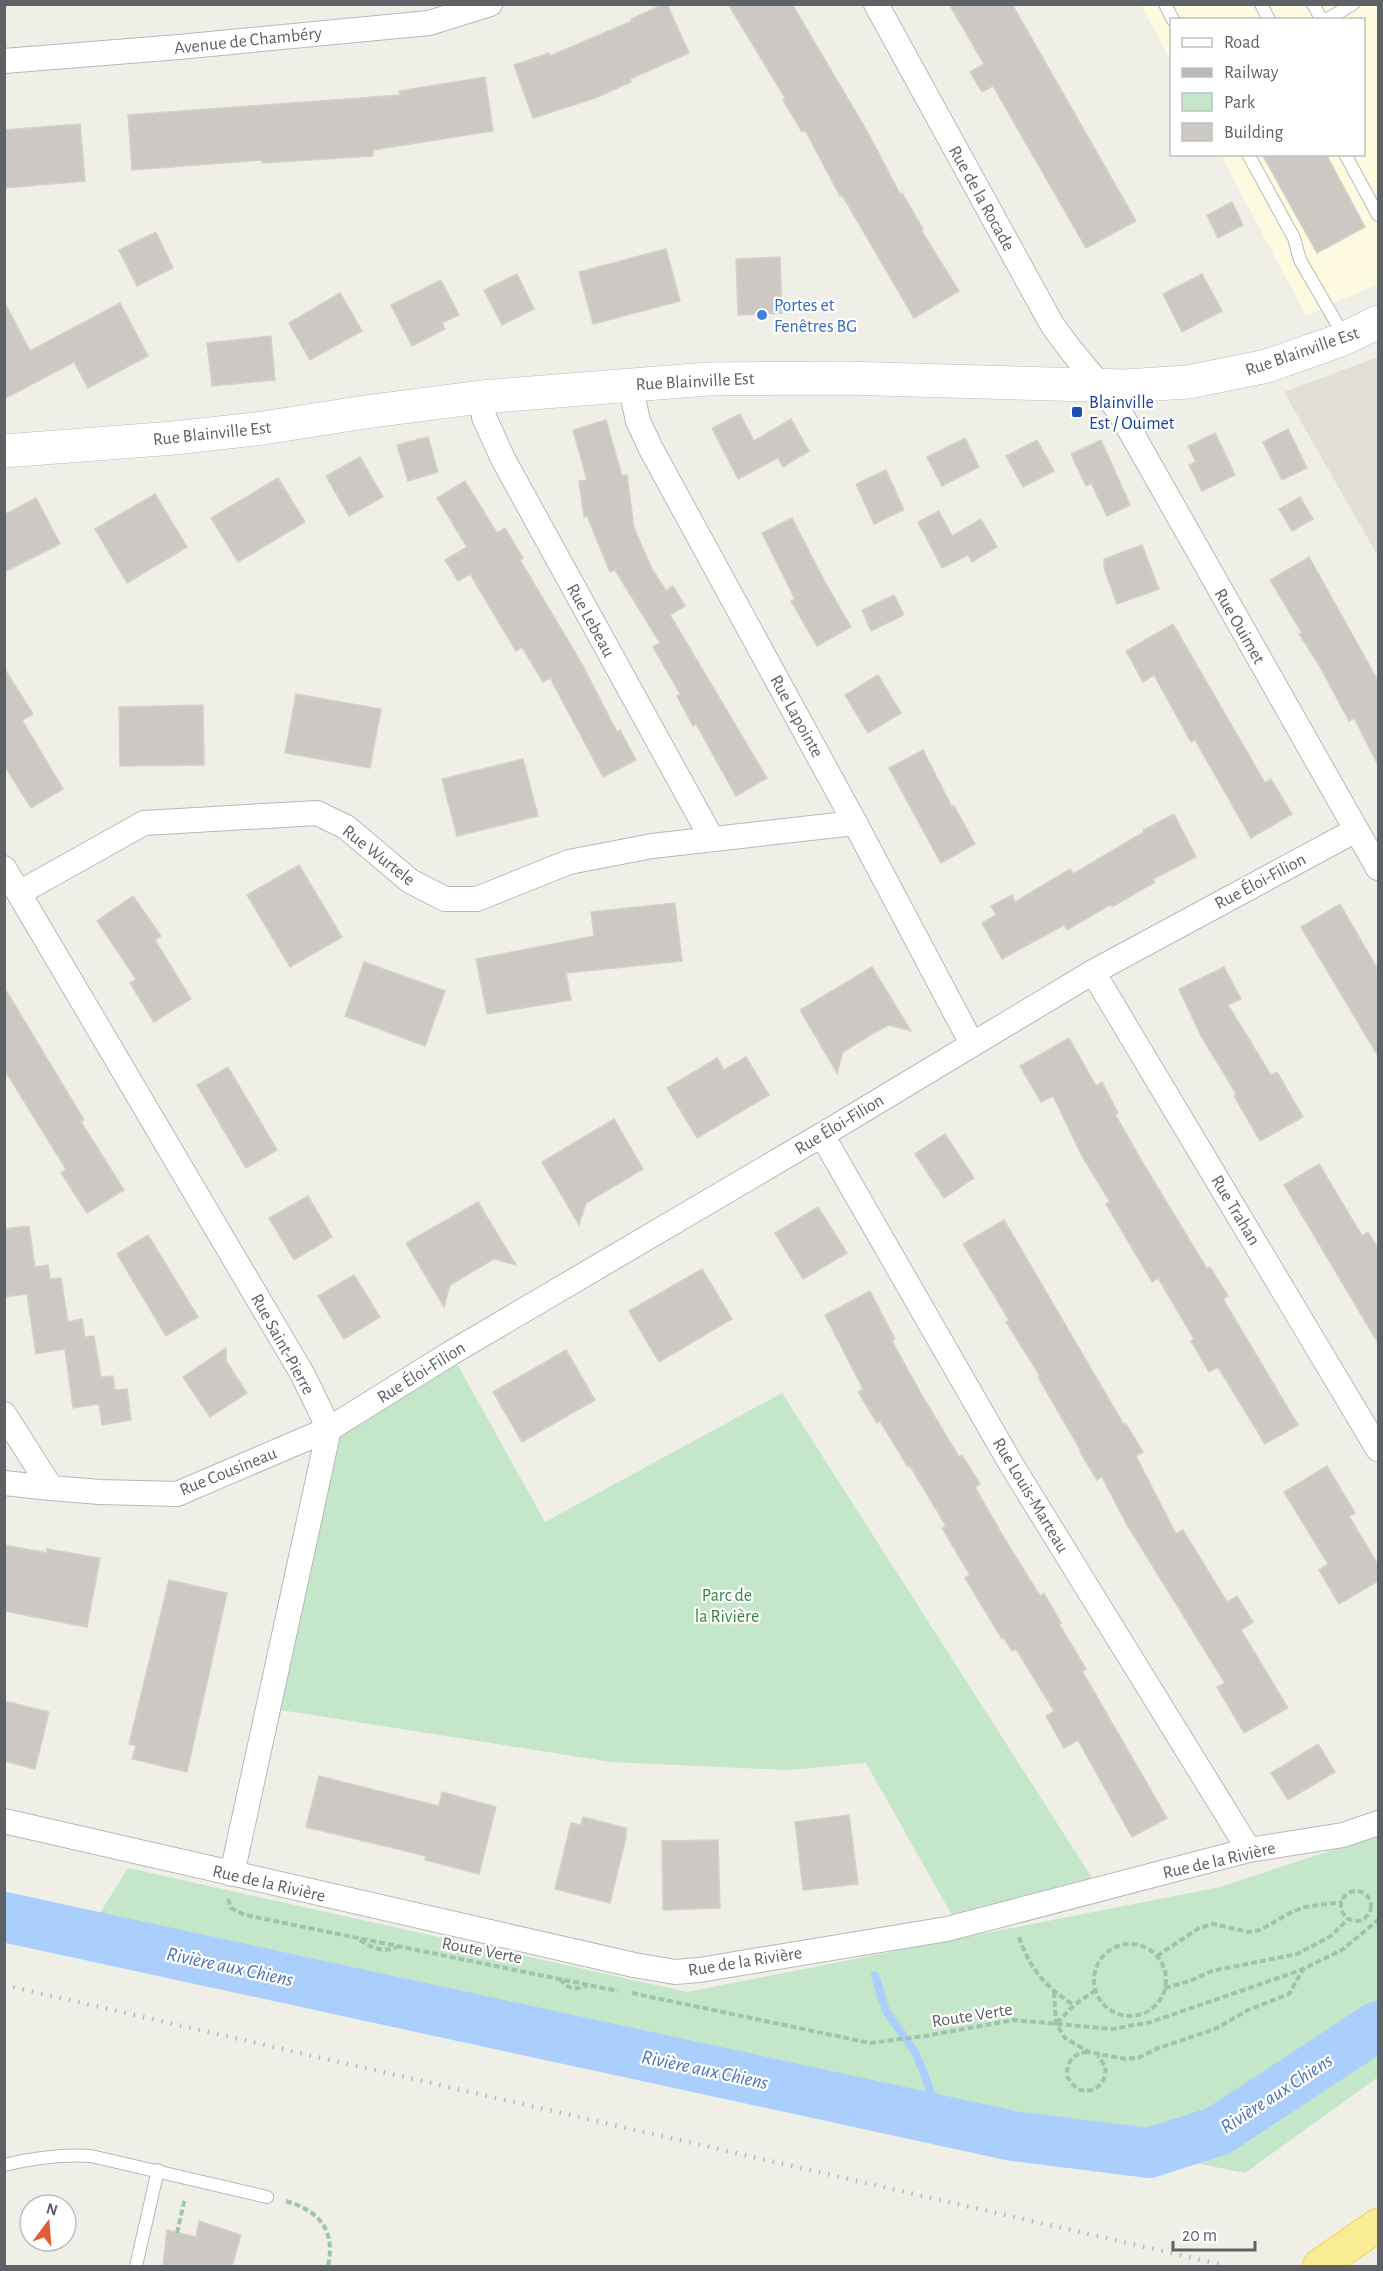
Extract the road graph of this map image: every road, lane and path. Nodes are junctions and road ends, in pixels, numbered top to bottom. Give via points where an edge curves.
1 (490, 4) edge
2 (876, 4) edge
3 (1165, 4) edge
4 (1261, 4) edge
5 (1313, 4) edge
6 (1350, 5) edge
7 (1172, 18) edge
8 (1268, 18) edge
9 (1323, 18) edge
10 (1327, 18) edge
11 (4, 61) edge
12 (1249, 156) edge
13 (1346, 156) edge
14 (1378, 215) edge
15 (1378, 322) edge
16 (1345, 338) junction
17 (630, 384) junction
18 (1100, 385) junction
19 (481, 397) junction
20 (4, 450) edge
21 (855, 823) junction
22 (1356, 830) junction
23 (712, 839) junction
24 (4, 868) edge
25 (1378, 868) edge
26 (19, 893) junction
27 (1093, 972) junction
28 (972, 1044) junction
29 (822, 1134) junction
30 (4, 1414) edge
31 (328, 1429) junction
32 (1378, 1449) edge
33 (4, 1483) edge
34 (51, 1488) junction
35 (4, 1821) edge
36 (1378, 1823) edge
37 (1249, 1850) junction
38 (232, 1875) junction
39 (1342, 1902) junction
40 (1012, 1913) junction
41 (1348, 1919) junction
42 (1378, 1920) edge
43 (1157, 1956) junction
44 (1304, 1968) junction
45 (1165, 1988) junction
46 (1096, 1990) junction
47 (1054, 1992) junction
48 (1074, 2005) junction
49 (1056, 2023) junction
50 (1089, 2052) junction
51 (1096, 2054) junction
52 (4, 2165) edge
53 (158, 2170) junction
54 (190, 2178) junction
55 (267, 2197) joint
56 (1378, 2225) edge
57 (177, 2233) dead end
58 (1328, 2260) edge
59 (136, 2266) edge
60 (328, 2266) edge

1 - 11 street, Avenue de Chambéry via 429,23
2 - 18 street, Rue de la Rocade via 1050,321
3 - 7 lane
4 - 8 lane
5 - 9 lane
6 - 10 lane
12 - 16 lane via 1294,238 1300,260
13 - 14 lane
15 - 16 street, Rue Blainville Est
16 - 18 street, Rue Blainville Est via 1241,373 1188,382
17 - 18 street, Rue Blainville Est via 800,378
17 - 19 street, Rue Blainville Est
17 - 21 street, Rue Lapointe via 638,421 651,449
18 - 22 street, Rue Ouimet via 1123,418
19 - 20 street, Rue Blainville Est via 174,438
19 - 23 street, Rue Lebeau via 484,417 503,459
21 - 23 street, Rue Wurtele
21 - 28 street, Rue Lapointe
22 - 25 street, Rue Ouimet
22 - 27 street, Rue Éloi-Filion
23 - 26 street, Rue Wurtele via 569,862 477,899 446,899 410,882 346,827 317,813 144,823
24 - 26 street, Rue Saint-Pierre
26 - 31 street, Rue Saint-Pierre via 303,1375
27 - 28 street, Rue Éloi-Filion
27 - 32 street, Rue Trahan
28 - 29 street, Rue Éloi-Filion
29 - 31 street, Rue Éloi-Filion
29 - 37 street, Rue Louis-Marteau via 1011,1464
30 - 34 street
31 - 34 street, Rue Cousineau via 177,1494
31 - 38 street
33 - 34 street, Rue Cousineau
35 - 38 street, Rue de la Rivière
36 - 37 street, Rue de la Rivière via 1343,1835
37 - 40 street, Rue de la Rivière
38 - 40 street, Rue de la Rivière via 675,1972 947,1929
38 - 49 path, Route Verte via 227,1897 231,1908 245,1915 357,1938 371,1948 389,1951 398,1946 560,1979 567,1987 579,1989 588,1985 870,2043 1014,2020
39 - 41 path via 1342,1912
39 - 41 path via 1347,1894 1356,1891 1365,1894 1371,1903 1363,1920
39 - 43 path via 1305,1907 1249,1932 1212,1924
40 - 47 path via 1026,1958
41 - 45 path via 1331,1936 1297,1954 1212,1971
42 - 44 path, Route Verte via 1342,1950
43 - 45 path via 1164,1965
43 - 46 path via 1138,1944 1116,1947 1098,1962 1094,1974
44 - 49 path, Route Verte via 1151,2022 1112,2029
44 - 51 path via 1288,1994 1215,2029 1140,2056 1125,2059
45 - 46 path via 1154,2007 1131,2016 1107,2008
46 - 48 path
47 - 48 path
47 - 49 path
48 - 49 path
49 - 50 path via 1065,2038
50 - 51 path
50 - 51 path via 1076,2055 1067,2070 1071,2085 1081,2091 1098,2088 1104,2081 1106,2071
52 - 53 lane via 62,2154
53 - 54 lane
53 - 59 lane
54 - 55 lane
54 - 57 path
55 - 60 path via 300,2206 321,2220 331,2245
56 - 58 highway

